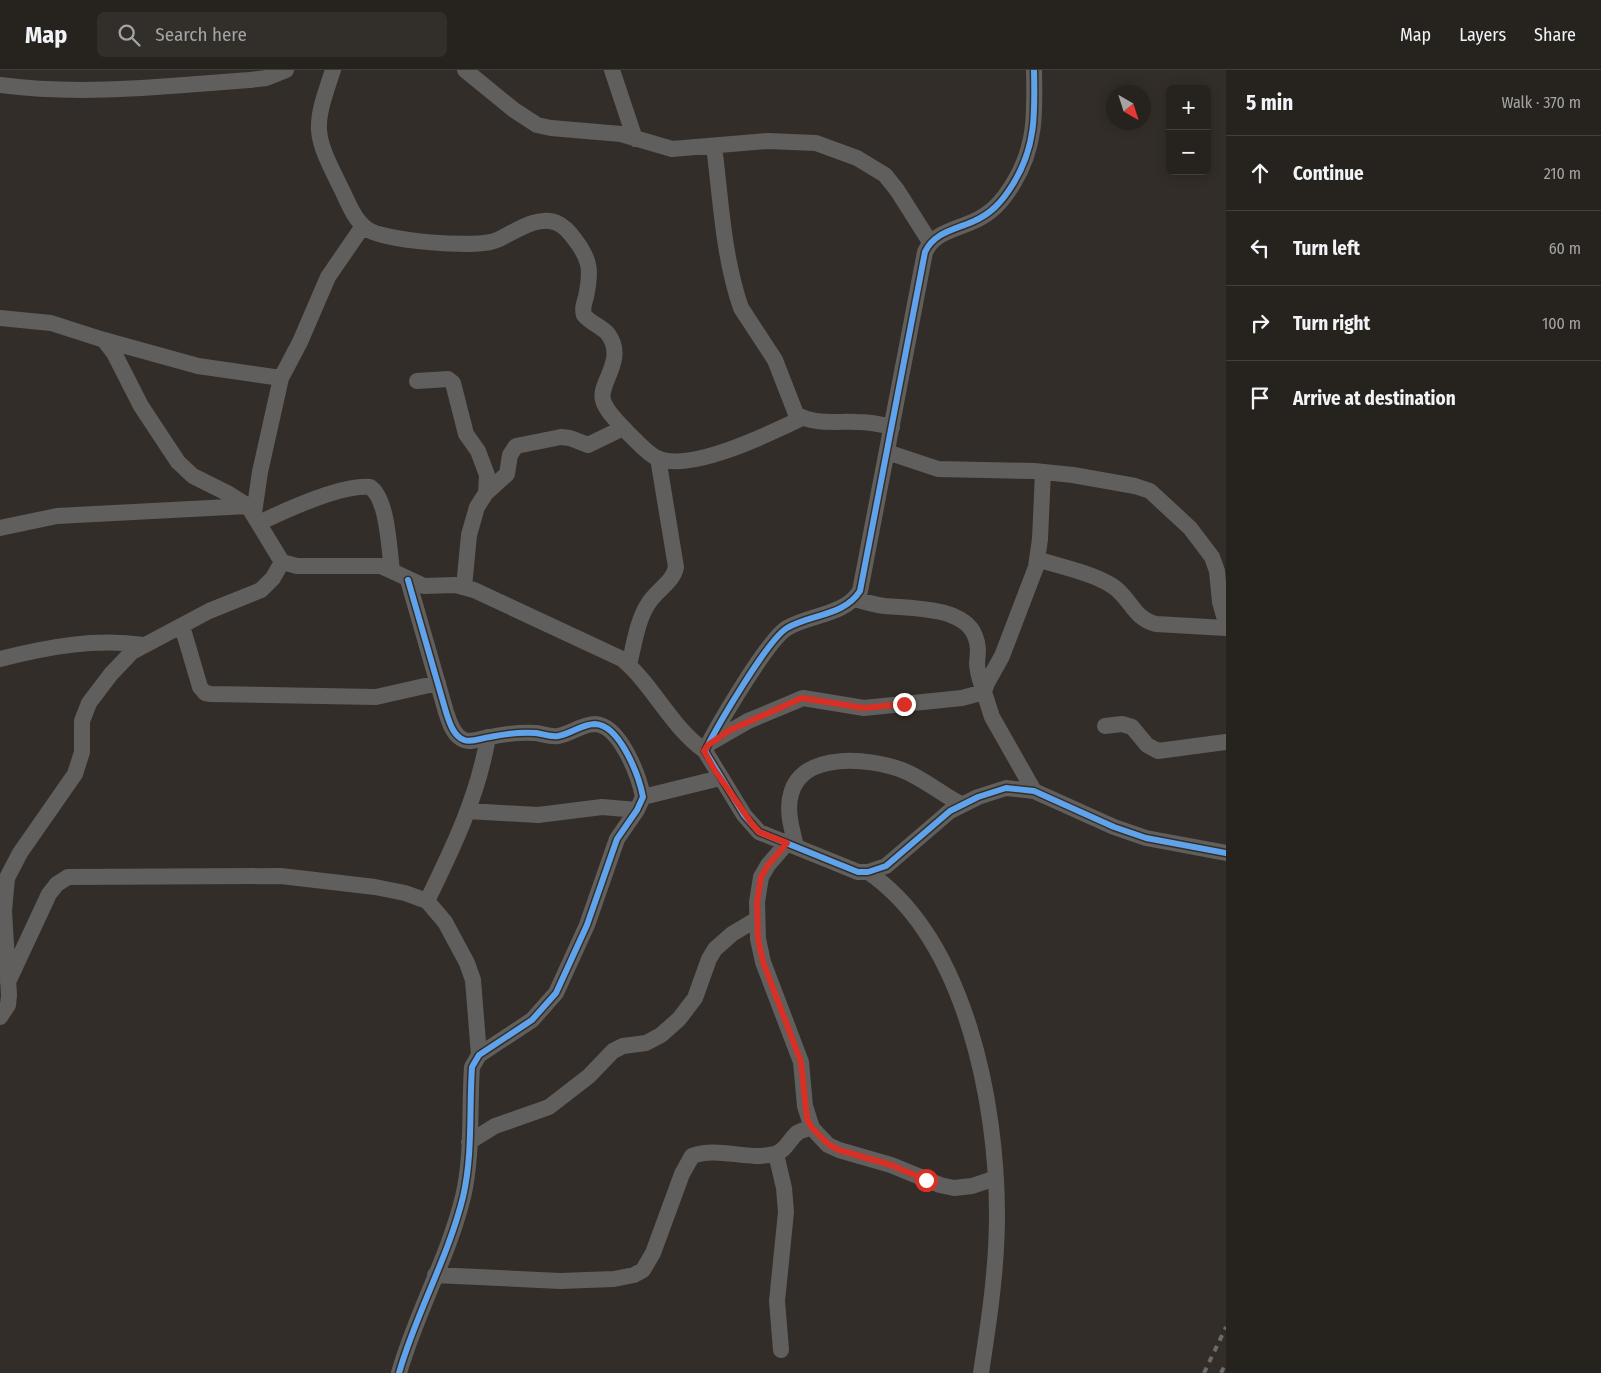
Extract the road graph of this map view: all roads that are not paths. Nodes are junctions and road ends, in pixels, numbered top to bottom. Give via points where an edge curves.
1 (286, 70) edge
2 (333, 70) edge
3 (465, 70) edge
4 (612, 70) edge
5 (1034, 70) edge
6 (0, 85) edge
7 (635, 139) junction
8 (714, 146) junction
9 (363, 226) junction
10 (930, 242) junction
11 (0, 318) edge
12 (104, 340) junction
13 (281, 378) junction
14 (417, 381) dead end
15 (802, 418) junction
16 (892, 427) junction
17 (624, 428) junction
18 (887, 452) junction
19 (658, 458) junction
20 (1043, 472) junction
21 (486, 493) junction
22 (254, 514) junction
23 (0, 528) edge
24 (1037, 559) junction
25 (282, 562) junction
26 (392, 570) junction
27 (408, 580) junction
28 (464, 587) junction
29 (855, 599) junction
30 (1226, 623) edge
31 (182, 626) junction
32 (1226, 628) edge
33 (143, 645) junction
34 (0, 659) edge
35 (629, 665) junction
36 (438, 684) junction
37 (984, 692) junction
38 (1106, 726) dead end
39 (488, 737) junction
40 (1226, 742) edge
41 (706, 748) junction
42 (720, 778) junction
43 (1034, 791) junction
44 (640, 804) junction
45 (961, 804) junction
46 (468, 811) junction
47 (792, 845) junction
48 (1226, 853) edge
49 (868, 872) junction
50 (427, 901) junction
51 (757, 919) junction
52 (8, 982) junction
53 (0, 1017) edge
54 (478, 1055) junction
55 (812, 1128) junction
56 (470, 1142) junction
57 (776, 1154) junction
58 (996, 1178) junction
59 (435, 1276) junction
60 (781, 1350) dead end
61 (399, 1373) edge
62 (981, 1373) edge

1 - 6 street via 250,80 92,90
2 - 9 street via 318,117 318,133 329,164 353,213
3 - 7 street via 538,125 615,133
4 - 7 street
5 - 10 street via 1033,134 1023,167 994,210
7 - 8 street via 672,149
8 - 10 street via 797,140 816,143 857,158 885,175
8 - 15 street via 728,253 741,308 776,360 792,407
9 - 13 street via 328,277
9 - 17 street via 394,238 475,244 497,240 518,228 536,223 556,222 562,226 588,260 589,283 583,310 588,320 600,327 611,342 614,365 602,399
10 - 16 street via 921,265
11 - 12 street via 50,323
12 - 13 street via 192,364
12 - 22 street via 141,406 178,462 193,476 229,494
13 - 22 street
14 - 21 street via 448,379 453,383 466,434 484,465
15 - 16 street
15 - 19 street via 718,453 678,461
16 - 18 street
17 - 19 street
17 - 21 street via 588,445 561,437 516,446 510,455 507,474
18 - 20 street via 938,469
18 - 29 street via 864,578
19 - 35 street via 676,566 673,576 653,596 643,612
20 - 24 street
20 - 30 street via 1150,491 1190,528 1212,557
21 - 28 street via 472,520
22 - 23 street via 57,516
22 - 25 street
22 - 26 street via 358,487 370,487 377,493 385,518
24 - 32 street via 1110,585 1121,592 1146,622
24 - 37 street via 1002,656
25 - 26 street via 297,566 381,566
25 - 31 street via 261,590
26 - 27 street
27 - 28 street via 424,586
27 - 36 street
28 - 35 street via 501,600 614,653
29 - 37 street via 928,609 962,621 977,642 978,676
29 - 41 street via 779,634 719,723
31 - 33 street
31 - 36 street via 200,687 205,693 361,697
33 - 34 street via 93,642
33 - 52 street via 121,662 90,703 82,722 82,752 75,774 20,853 7,878 4,911
35 - 41 street via 683,733
36 - 39 street via 451,726 459,737 474,740
37 - 41 street via 962,698 864,708 802,698 748,721
37 - 43 street via 992,717
38 - 40 street via 1122,724 1132,727 1147,745 1158,751
39 - 44 street via 530,733 561,736 596,724 612,732 627,753
39 - 46 street via 482,770
41 - 42 street
42 - 44 street
42 - 47 street via 759,832
43 - 45 street via 1006,788
43 - 48 street via 1146,838
44 - 46 street via 538,815
44 - 54 street via 617,839 587,925 556,993 532,1020
45 - 47 street via 902,770 875,764 831,761 813,769 794,785 790,800
45 - 49 street via 894,860
46 - 50 street via 453,850
47 - 49 street via 849,869
47 - 51 street via 768,865 761,877
49 - 58 street via 891,889 910,910 955,986 978,1058
50 - 52 street via 375,887 281,876 68,877 48,894
50 - 54 street via 446,922 473,980
51 - 55 street via 763,962 801,1062 805,1106
51 - 56 street via 715,949 695,998 680,1019 661,1035 646,1044 623,1046 614,1051 549,1106 495,1126
52 - 53 street via 8,1005
54 - 56 street via 472,1067
55 - 57 street via 798,1132
55 - 58 street via 839,1150 954,1188
56 - 59 street via 463,1198
57 - 59 street via 712,1152 692,1156 682,1174 653,1254 643,1270 634,1275 560,1281
57 - 60 street via 786,1206 777,1301
58 - 62 street via 996,1250
59 - 61 street

